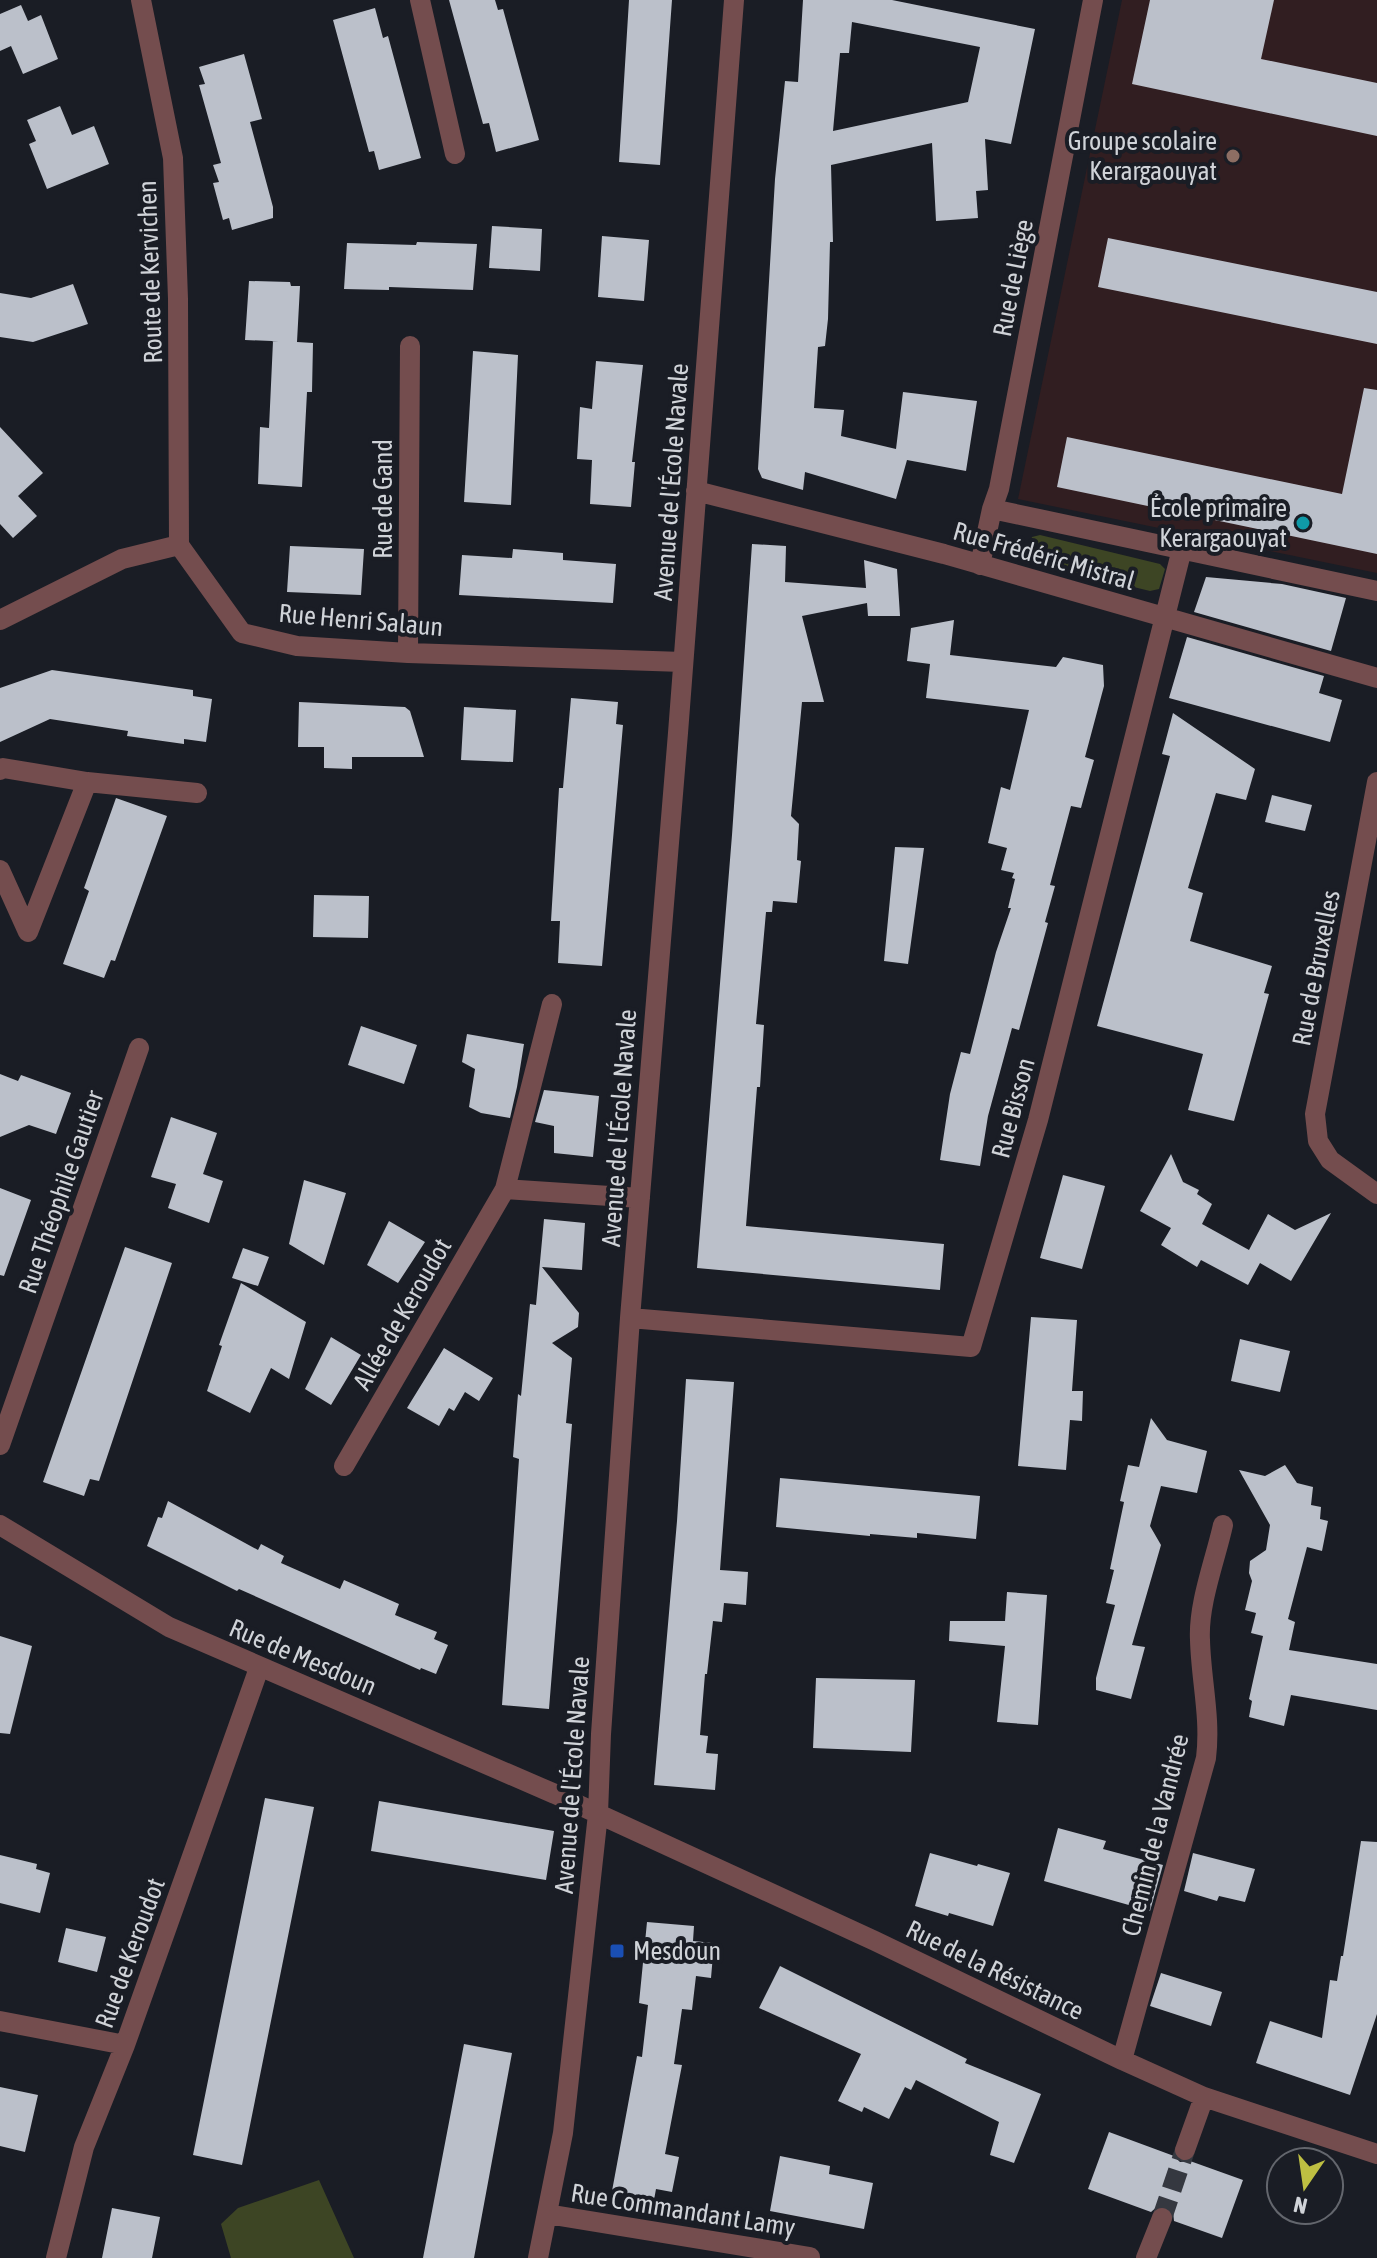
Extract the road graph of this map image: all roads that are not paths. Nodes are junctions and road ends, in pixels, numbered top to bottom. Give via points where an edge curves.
1 (141, 0) edge
2 (420, 0) edge
3 (734, 0) edge
4 (1093, 0) edge
5 (455, 154) dead end
6 (410, 346) dead end
7 (696, 491) junction
8 (992, 509) junction
9 (179, 545) junction
10 (1182, 549) junction
11 (980, 565) junction
12 (1377, 591) edge
13 (1166, 618) junction
14 (0, 620) edge
15 (408, 653) junction
16 (683, 662) junction
17 (1377, 678) edge
18 (0, 770) edge
19 (87, 782) junction
20 (1377, 782) edge
21 (197, 793) dead end
22 (0, 870) edge
23 (552, 1004) dead end
24 (139, 1048) dead end
25 (505, 1189) junction
26 (1377, 1194) edge
27 (640, 1198) junction
28 (630, 1318) junction
29 (0, 1445) edge
30 (344, 1466) dead end
31 (0, 1525) edge
32 (1223, 1525) dead end
33 (259, 1668) junction
34 (598, 1814) junction
35 (0, 2021) edge
36 (125, 2045) junction
37 (1122, 2060) junction
38 (1204, 2097) junction
39 (1185, 2150) tunnel mouth
40 (1377, 2154) edge
41 (547, 2214) junction
42 (1162, 2218) tunnel mouth
43 (810, 2257) edge
44 (56, 2258) edge
45 (538, 2258) edge
46 (1146, 2258) edge

1 - 9 street, Route de Kervichen via 173,158
2 - 5 street
3 - 7 street, Avenue de l'École Navale
4 - 8 street, Rue de Liège
6 - 15 street, Rue de Gand
7 - 11 street, Rue Frédéric Mistral
7 - 16 street, Avenue de l'École Navale
8 - 10 street, Rue Frédéric Mistral
8 - 11 street, Rue de Liège
9 - 14 street via 122,559
9 - 15 street, Rue Henri Salaun via 242,633 297,646
10 - 12 street, Rue Frédéric Mistral
10 - 13 street, Rue Bisson
11 - 13 street, Rue Frédéric Mistral
13 - 17 street, Rue Frédéric Mistral
13 - 28 street, Rue Bisson via 1038,1120 971,1347
15 - 16 street, Rue Henri Salaun
16 - 27 street, Avenue de l'École Navale
18 - 19 street
19 - 21 street
19 - 22 street via 28,932
20 - 26 street, Rue de Bruxelles via 1315,1114 1318,1141 1330,1160
23 - 25 street, Allée de Keroudot
24 - 29 street, Rue Théophile Gautier
25 - 27 street
25 - 30 street, Allée de Keroudot
27 - 28 street, Avenue de l'École Navale
28 - 34 street, Avenue de l'École Navale
31 - 33 street, Rue de Mesdoun via 169,1627
32 - 37 street, Chemin de la Vandrée via 1199,1639 1209,1736 1206,1758
33 - 34 street, Rue de Mesdoun
33 - 36 street, Rue de Keroudot
34 - 37 street, Rue de la Résistance
34 - 41 street, Avenue de l'École Navale via 563,2133
35 - 36 street
36 - 44 street, Rue de Keroudot via 84,2147
37 - 38 street, Rue de la Résistance
38 - 39 street
38 - 40 street, Rue de la Résistance
41 - 43 street, Rue Commandant Lamy
41 - 45 street, Avenue de l'École Navale
42 - 46 street

